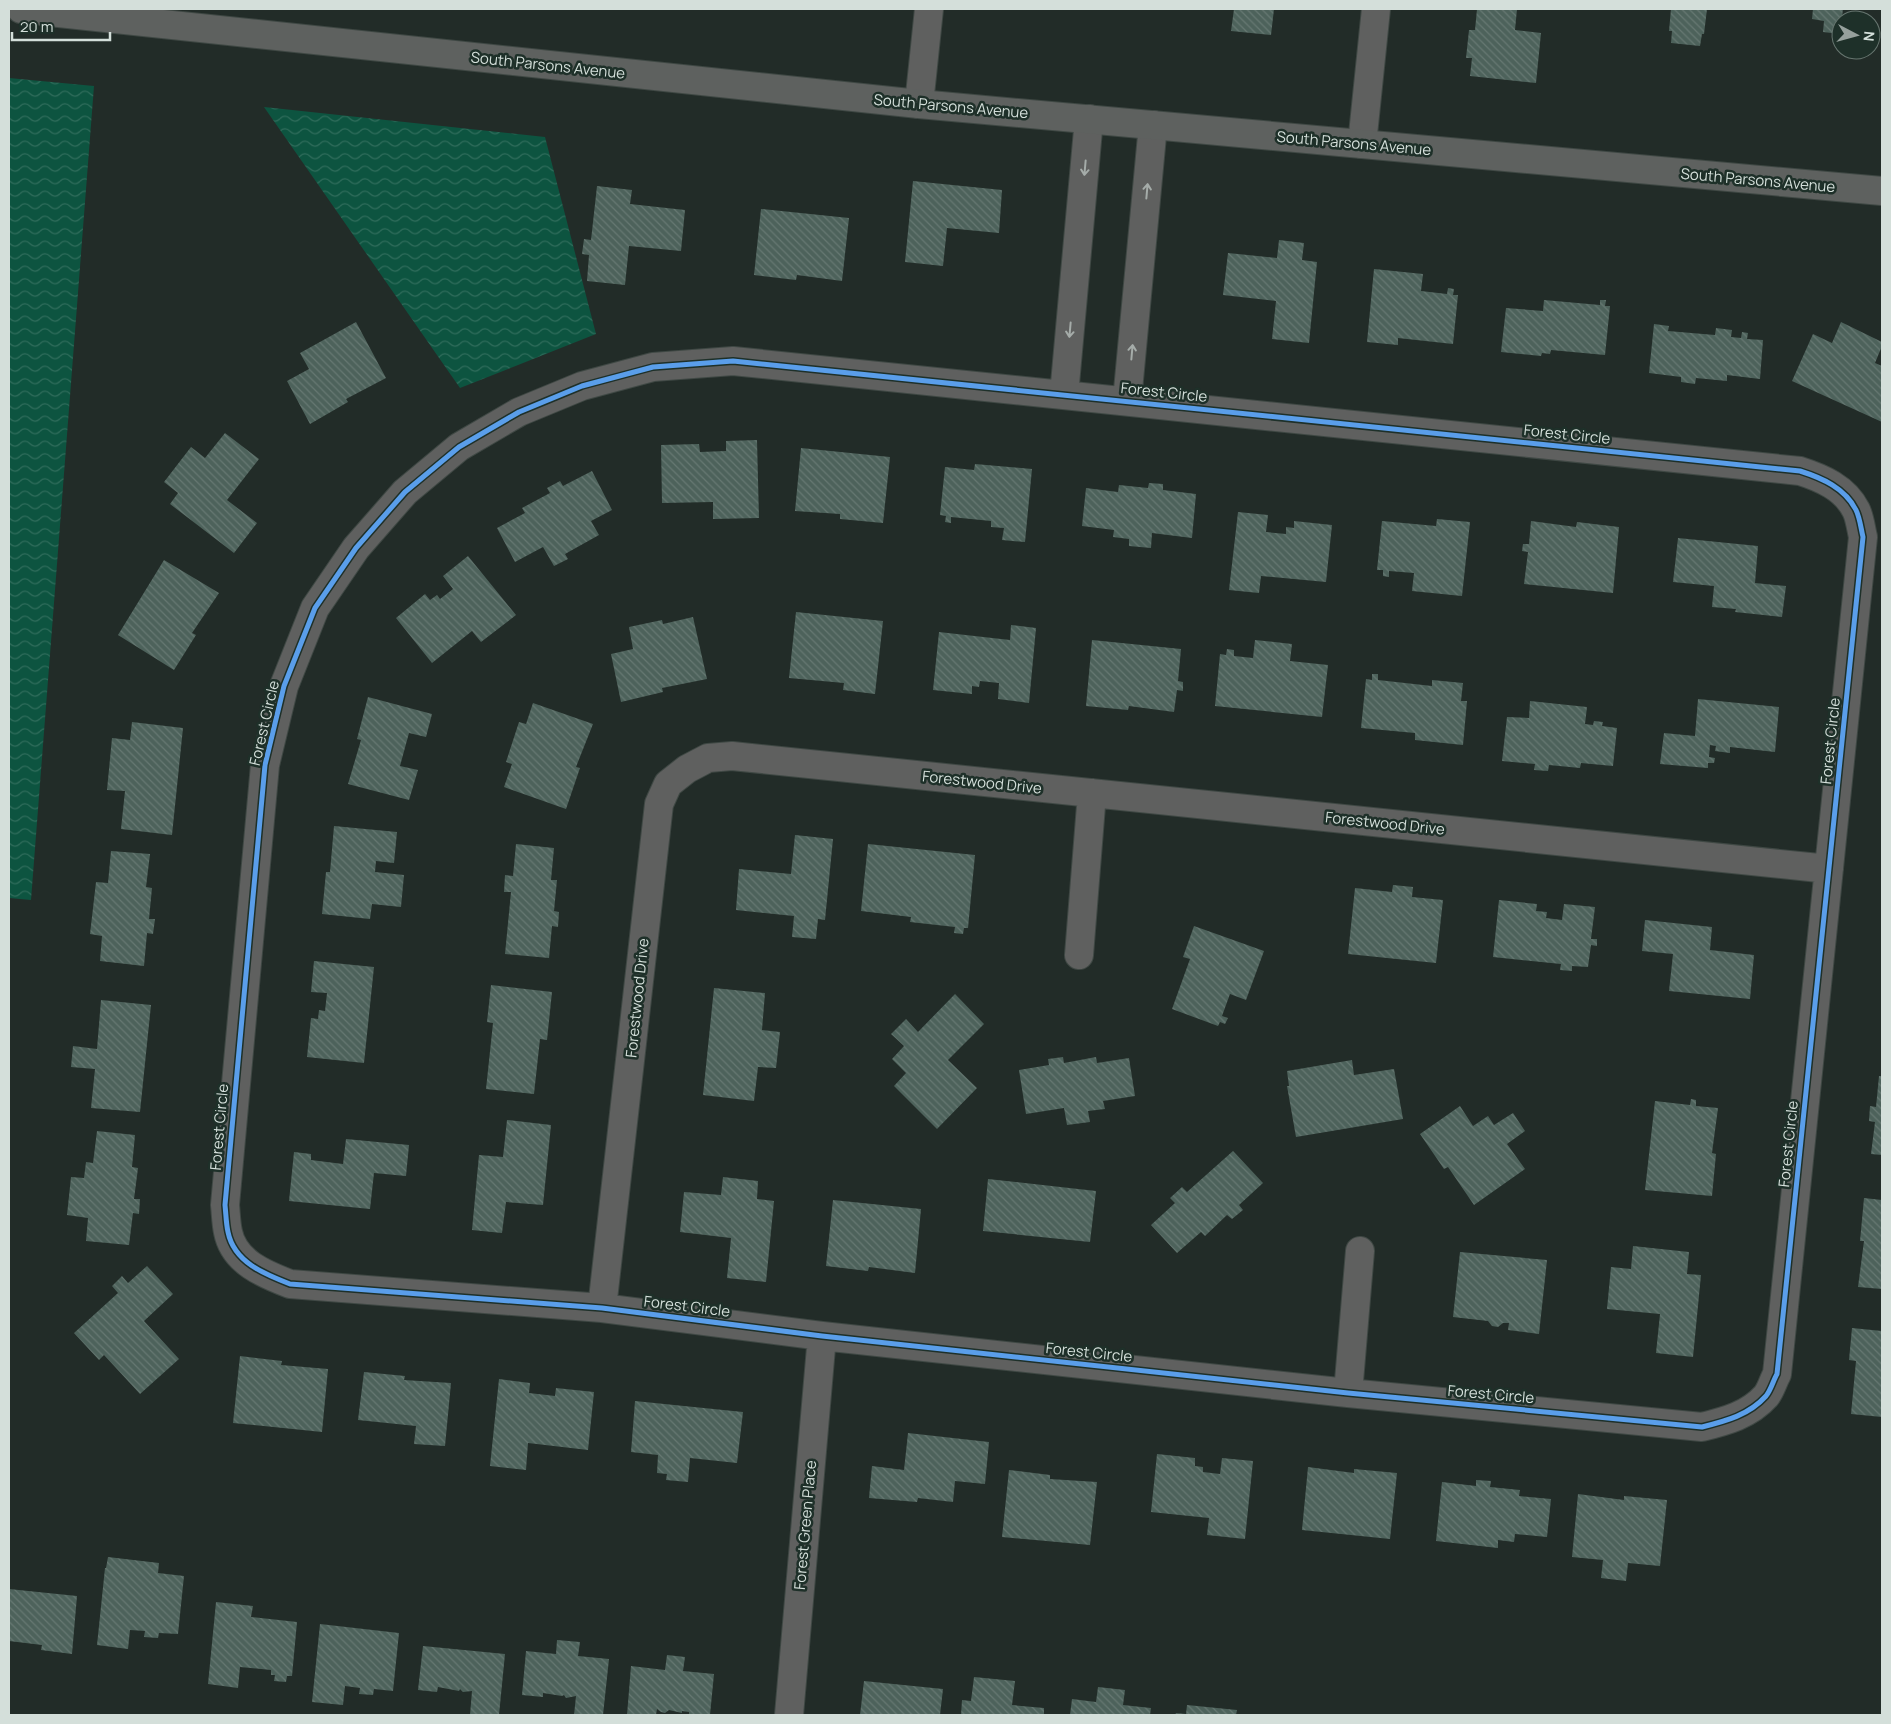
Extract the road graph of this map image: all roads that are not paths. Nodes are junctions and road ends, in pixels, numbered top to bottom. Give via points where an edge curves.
1 (21, 9) edge
2 (929, 9) edge
3 (1376, 9) edge
4 (151, 16) edge
5 (919, 104) junction
6 (1089, 119) junction
7 (1153, 125) junction
8 (1362, 144) junction
9 (1882, 191) edge
10 (1064, 395) junction
11 (1127, 401) junction
12 (1092, 793) junction
13 (1829, 869) junction
14 (1079, 955) dead end
15 (1360, 1251) dead end
16 (602, 1308) junction
17 (822, 1336) junction
18 (1348, 1393) junction
19 (788, 1715) edge

1 - 4 main road, South Parsons Avenue
2 - 5 street
3 - 8 street
4 - 5 main road, South Parsons Avenue
5 - 6 main road, South Parsons Avenue
6 - 7 main road, South Parsons Avenue
6 -> 10 street
7 - 8 main road, South Parsons Avenue
11 -> 7 street, Forest Circle
8 - 9 main road, South Parsons Avenue
10 - 11 street, Forest Circle
10 - 16 street, Forest Circle via 733,361 653,367 582,386 519,412 459,447 405,492 356,548 315,608 284,686 265,765 224,1205 228,1234 240,1258 265,1274 290,1284
11 - 13 street, Forest Circle via 1800,471 1824,479 1842,492 1856,511 1862,537
12 - 13 street, Forestwood Drive
12 - 14 street
12 - 16 street, Forestwood Drive via 732,756 708,758 668,784 659,804
13 - 18 street, Forest Circle via 1777,1374 1767,1395 1750,1410 1729,1420 1702,1426
15 - 18 street
16 - 17 street, Forest Circle
17 - 18 street, Forest Circle
17 - 19 street, Forest Green Place

